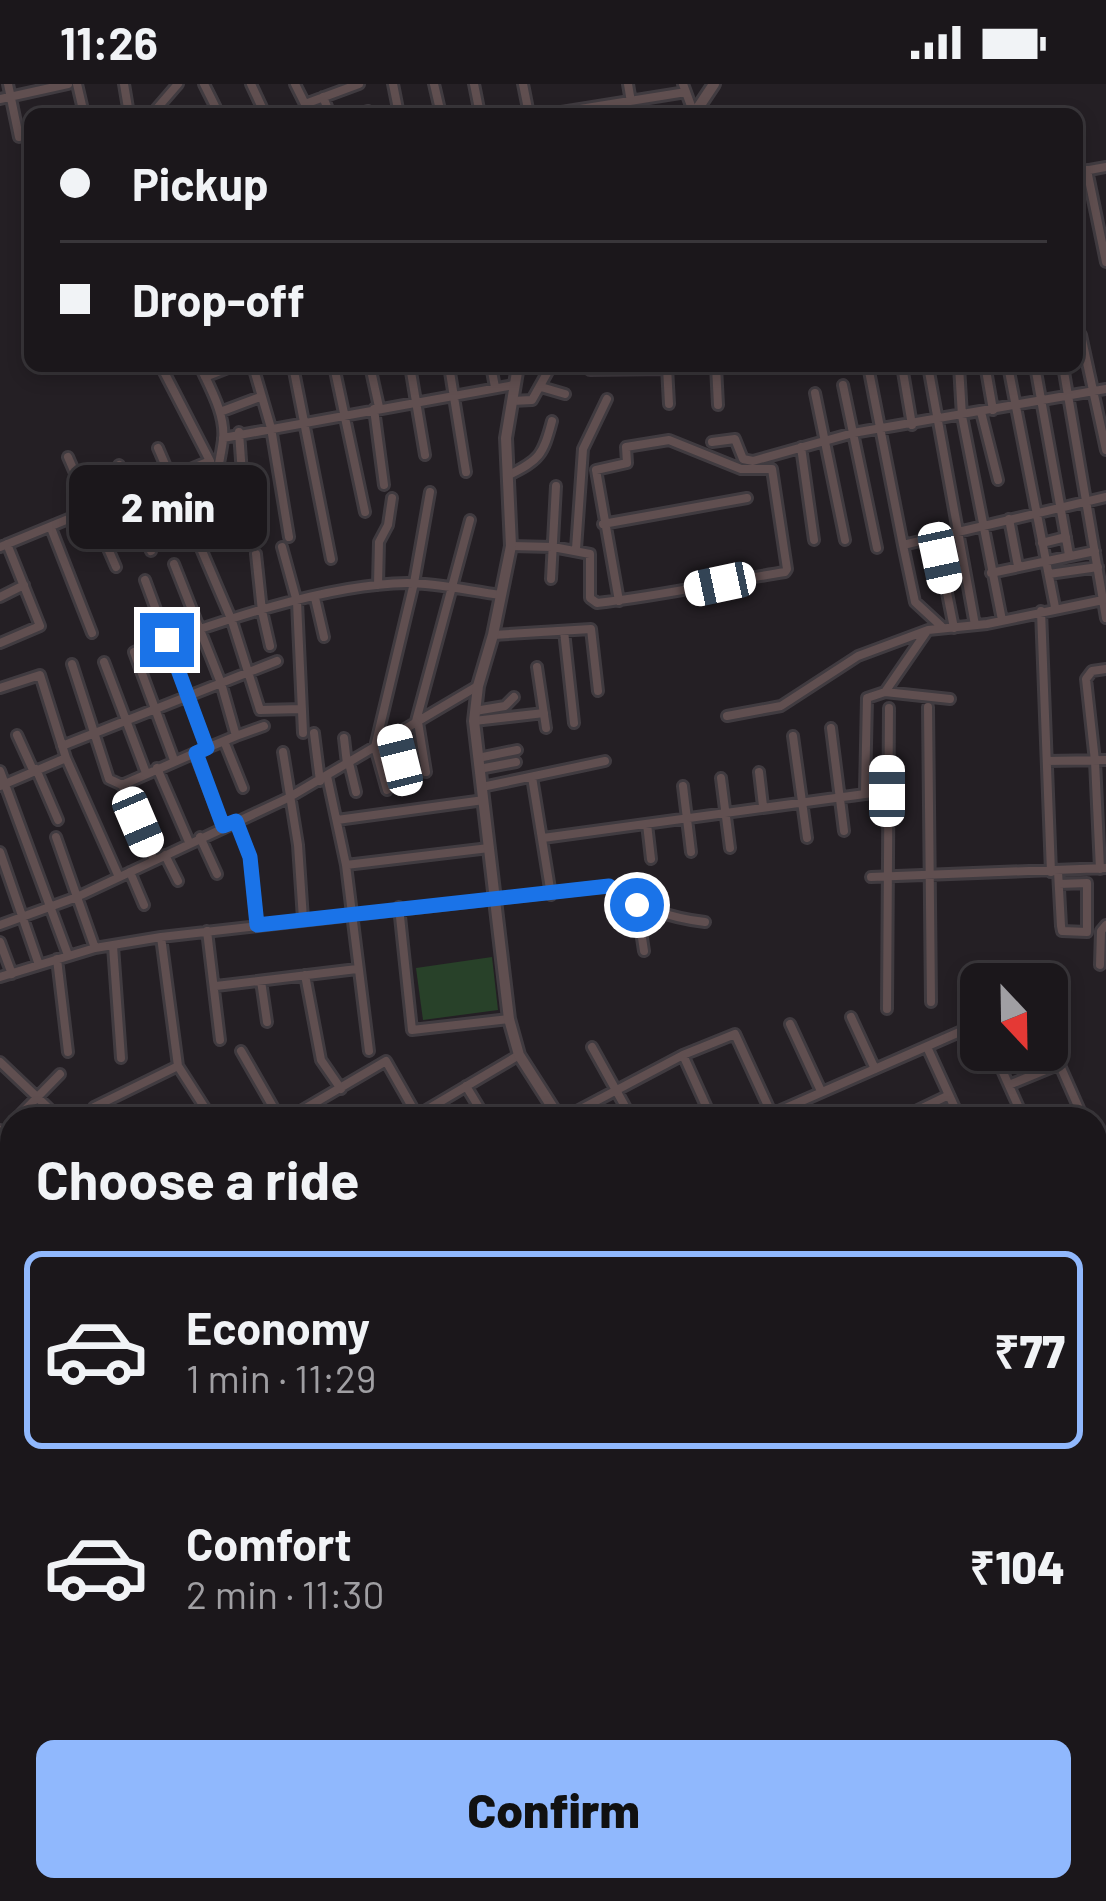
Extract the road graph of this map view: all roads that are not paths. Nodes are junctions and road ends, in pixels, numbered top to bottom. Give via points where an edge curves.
1 (8, 84) edge
2 (68, 84) edge
3 (178, 84) edge
4 (295, 84) edge
5 (359, 84) edge
6 (628, 84) edge
7 (56, 85) edge
8 (341, 87) edge
9 (684, 88) edge
10 (11, 96) junction
11 (323, 98) junction
12 (0, 99) edge
13 (162, 100) junction
14 (631, 101) junction
15 (156, 108) edge
16 (167, 108) edge
17 (327, 108) edge
18 (587, 108) edge
19 (632, 108) edge
20 (19, 136) dead end
21 (1106, 166) edge
22 (1106, 262) edge
23 (1083, 339) edge
24 (164, 372) edge
25 (203, 372) edge
26 (218, 372) edge
27 (254, 372) edge
28 (295, 372) edge
29 (336, 372) edge
30 (371, 372) edge
31 (411, 372) edge
32 (449, 372) edge
33 (492, 372) edge
34 (517, 372) edge
35 (548, 372) edge
36 (667, 372) edge
37 (716, 372) edge
38 (870, 372) edge
39 (903, 372) edge
40 (929, 372) edge
41 (959, 372) edge
42 (986, 372) edge
43 (1009, 372) edge
44 (1036, 372) edge
45 (1065, 372) edge
46 (205, 377) junction
47 (514, 385) junction
48 (843, 386) dead end
49 (495, 387) junction
50 (541, 387) junction
51 (1106, 389) edge
52 (1095, 392) junction
53 (565, 394) dead end
54 (814, 394) dead end
55 (454, 395) junction
56 (1071, 396) junction
57 (260, 397) junction
58 (607, 399) dead end
59 (512, 401) junction
60 (1042, 401) junction
61 (416, 402) junction
62 (669, 404) dead end
63 (718, 404) dead end
64 (1014, 406) junction
65 (377, 408) junction
66 (993, 410) junction
67 (220, 412) junction
68 (981, 412) junction
69 (346, 414) junction
70 (962, 416) junction
71 (307, 420) junction
72 (935, 420) junction
73 (552, 421) dead end
74 (911, 425) junction
75 (271, 428) junction
76 (882, 430) junction
77 (238, 432) junction
78 (853, 433) junction
79 (223, 438) junction
80 (825, 441) junction
81 (712, 442) dead end
82 (801, 447) junction
83 (158, 448) dead end
84 (1106, 450) edge
85 (424, 455) dead end
86 (68, 457) dead end
87 (213, 463) junction
88 (119, 465) dead end
89 (466, 472) dead end
90 (170, 477) junction
91 (998, 480) dead end
92 (506, 484) junction
93 (384, 485) dead end
94 (556, 486) dead end
95 (430, 492) dead end
96 (130, 496) junction
97 (747, 497) dead end
98 (1106, 497) edge
99 (392, 498) dead end
100 (1087, 502) junction
101 (1060, 507) junction
102 (92, 511) junction
103 (365, 512) dead end
104 (1035, 512) junction
105 (1009, 519) junction
106 (470, 520) dead end
107 (603, 524) junction
108 (982, 525) junction
109 (50, 528) junction
110 (253, 530) dead end
111 (959, 531) junction
112 (217, 536) dead end
113 (289, 537) dead end
114 (1066, 537) junction
115 (814, 540) dead end
116 (845, 540) dead end
117 (1042, 543) junction
118 (903, 544) junction
119 (3, 546) edge
120 (512, 546) junction
121 (282, 547) dead end
122 (553, 547) junction
123 (877, 548) dead end
124 (576, 550) junction
125 (151, 551) dead end
126 (1095, 551) junction
127 (256, 554) dead end
128 (1069, 554) junction
129 (940, 558) dead end
130 (331, 559) dead end
131 (1045, 560) junction
132 (174, 565) dead end
133 (1018, 566) junction
134 (116, 567) dead end
135 (1097, 567) junction
136 (992, 572) junction
137 (1049, 574) junction
138 (550, 578) dead end
139 (1103, 579) edge
140 (145, 580) dead end
141 (415, 583) junction
142 (24, 585) junction
143 (377, 585) junction
144 (452, 589) junction
145 (501, 595) junction
146 (0, 597) edge
147 (315, 598) junction
148 (1103, 600) junction
149 (619, 601) junction
150 (297, 602) junction
151 (1055, 607) junction
152 (262, 610) junction
153 (1041, 610) junction
154 (1106, 618) edge
155 (1002, 620) junction
156 (232, 621) junction
157 (975, 626) junction
158 (949, 628) junction
159 (928, 630) junction
160 (198, 631) junction
161 (564, 631) junction
162 (92, 633) dead end
163 (493, 635) junction
164 (323, 637) dead end
165 (167, 640) junction
166 (0, 644) edge
167 (271, 646) dead end
168 (278, 661) dead end
169 (104, 662) dead end
170 (72, 664) dead end
171 (537, 667) dead end
172 (1106, 669) edge
173 (248, 673) junction
174 (221, 683) junction
175 (478, 686) junction
176 (0, 688) edge
177 (598, 691) dead end
178 (885, 692) junction
179 (190, 695) junction
180 (514, 697) dead end
181 (950, 699) dead end
182 (928, 707) dead end
183 (889, 708) dead end
184 (157, 709) junction
185 (302, 709) junction
186 (544, 712) junction
187 (474, 716) junction
188 (727, 716) dead end
189 (126, 720) junction
190 (416, 723) junction
191 (574, 723) dead end
192 (265, 726) dead end
193 (546, 728) dead end
194 (831, 728) dead end
195 (95, 733) junction
196 (303, 733) dead end
197 (314, 734) dead end
198 (17, 735) dead end
199 (394, 735) junction
200 (236, 736) junction
201 (793, 736) dead end
202 (344, 739) dead end
203 (224, 741) junction
204 (62, 746) junction
205 (374, 747) junction
206 (207, 748) junction
207 (518, 750) dead end
208 (283, 752) dead end
209 (196, 753) junction
210 (65, 758) junction
211 (174, 760) junction
212 (1101, 760) edge
213 (605, 761) dead end
214 (1047, 761) junction
215 (516, 762) dead end
216 (348, 764) junction
217 (479, 764) junction
218 (158, 768) junction
219 (35, 770) junction
220 (0, 771) edge
221 (427, 772) dead end
222 (759, 772) dead end
223 (146, 773) junction
224 (532, 777) junction
225 (323, 778) junction
226 (721, 778) dead end
227 (3, 785) edge
228 (122, 785) junction
229 (406, 785) dead end
230 (683, 786) dead end
231 (243, 788) dead end
232 (387, 790) dead end
233 (887, 791) junction
234 (356, 792) dead end
235 (865, 792) junction
236 (483, 794) junction
237 (841, 795) junction
238 (288, 798) junction
239 (802, 800) junction
240 (763, 806) junction
241 (725, 813) junction
242 (686, 818) junction
243 (58, 820) dead end
244 (337, 820) junction
245 (236, 821) junction
246 (646, 824) junction
247 (223, 826) junction
248 (844, 831) dead end
249 (56, 837) dead end
250 (200, 837) junction
251 (543, 838) junction
252 (807, 838) dead end
253 (189, 842) junction
254 (491, 848) junction
255 (730, 848) dead end
256 (0, 852) edge
257 (691, 852) dead end
258 (165, 855) junction
259 (651, 859) dead end
260 (154, 860) junction
261 (346, 865) junction
262 (1103, 868) edge
263 (130, 872) junction
264 (1055, 872) junction
265 (217, 874) dead end
266 (886, 875) junction
267 (931, 875) junction
268 (871, 877) dead end
269 (118, 878) junction
270 (178, 881) dead end
271 (1059, 884) junction
272 (551, 895) junction
273 (77, 897) junction
274 (498, 900) junction
275 (144, 905) dead end
276 (637, 905) junction
277 (51, 906) junction
278 (399, 907) junction
279 (350, 914) junction
280 (23, 916) junction
281 (303, 919) junction
282 (706, 922) dead end
283 (0, 925) edge
284 (257, 925) junction
285 (1106, 926) edge
286 (207, 931) junction
287 (161, 937) junction
288 (0, 942) edge
289 (112, 946) junction
290 (95, 948) junction
291 (644, 951) dead end
292 (68, 955) junction
293 (57, 959) junction
294 (39, 964) junction
295 (1100, 965) dead end
296 (358, 969) junction
297 (12, 974) junction
298 (305, 975) junction
299 (0, 976) edge
300 (261, 981) junction
301 (216, 986) junction
302 (931, 1002) dead end
303 (886, 1009) dead end
304 (851, 1017) dead end
305 (509, 1019) junction
306 (267, 1022) dead end
307 (790, 1024) dead end
308 (960, 1032) edge
309 (220, 1040) dead end
310 (592, 1047) dead end
311 (927, 1047) junction
312 (241, 1051) dead end
313 (68, 1052) dead end
314 (369, 1052) dead end
315 (519, 1055) junction
316 (683, 1055) junction
317 (122, 1058) dead end
318 (0, 1062) edge
319 (178, 1066) junction
320 (875, 1069) junction
321 (1003, 1071) edge
322 (1043, 1071) edge
323 (1063, 1071) edge
324 (59, 1074) dead end
325 (1009, 1085) junction
326 (466, 1086) junction
327 (341, 1089) junction
328 (616, 1091) junction
329 (821, 1091) junction
330 (949, 1095) junction
331 (36, 1097) junction
332 (27, 1107) edge
333 (47, 1107) edge
334 (94, 1107) dead end
335 (205, 1107) edge
336 (276, 1107) edge
337 (307, 1107) edge
338 (410, 1107) edge
339 (433, 1107) edge
340 (479, 1107) edge
341 (553, 1107) edge
342 (585, 1107) edge
343 (625, 1107) edge
344 (707, 1107) edge
345 (768, 1107) edge
346 (791, 1107) edge
347 (924, 1107) edge
348 (954, 1107) edge
349 (1019, 1107) edge
350 (1078, 1107) edge

1 - 10 street
2 - 7 street
3 - 13 street
4 - 11 street via 305,104
5 - 8 street
6 - 14 street
7 - 10 street
8 - 11 street
9 - 14 street
10 - 12 street
10 - 20 street
11 - 17 street
13 - 15 street
13 - 16 street
14 - 18 street
14 - 19 street
21 - 22 street via 1085,171
23 - 52 street
24 - 87 street
25 - 46 street
26 - 46 street
27 - 57 street
28 - 71 street
29 - 69 street
30 - 65 street
31 - 61 street
32 - 55 street
33 - 49 street
34 - 47 street
35 - 50 street
36 - 62 street
37 - 63 street
38 - 76 street
39 - 74 street
40 - 72 street
41 - 70 street
42 - 66 street
43 - 64 street
44 - 60 street
45 - 56 street
46 - 67 street
47 - 49 street
47 - 59 street
48 - 78 street
49 - 55 street
50 - 53 street
50 - 59 street via 529,401
51 - 52 street
52 - 56 street
52 - 84 street
54 - 80 street
55 - 61 street
55 - 89 street
56 - 60 street
56 - 100 street
57 - 67 street
57 - 75 street
58 - 124 street via 583,449
59 - 92 street
60 - 64 street
60 - 101 street
61 - 65 street
61 - 85 street
64 - 66 street
64 - 104 street
65 - 69 street
65 - 93 street
66 - 68 street
67 - 79 street
68 - 70 street
68 - 91 street
69 - 71 street
69 - 103 street
70 - 72 street
70 - 108 street
71 - 75 street
71 - 130 street
72 - 74 street
72 - 111 street
73 - 92 street via 544,451
74 - 76 street
75 - 77 street
75 - 113 street
76 - 78 street
76 - 118 street
77 - 79 street
77 - 110 street
78 - 80 street
78 - 123 street
79 - 87 street
80 - 82 street
80 - 116 street
81 - 82 street via 735,439 748,461
82 - 115 street
83 - 90 street
86 - 102 street
87 - 90 street
87 - 112 street
88 - 96 street
90 - 96 street
90 - 156 street
92 - 120 street
94 - 122 street
95 - 141 street
96 - 102 street
96 - 125 street
97 - 107 street
98 - 100 street
99 - 143 street
100 - 101 street
100 - 126 street
101 - 104 street
101 - 114 street
102 - 109 street
102 - 134 street
104 - 105 street
104 - 117 street
105 - 108 street
105 - 133 street
106 - 144 street
107 - 149 street
107 - 149 street via 596,470 627,463 626,447 669,440 741,469 773,471 787,571
108 - 111 street
108 - 136 street
109 - 119 street
109 - 162 street
111 - 118 street
111 - 157 street
114 - 117 street
114 - 128 street
117 - 131 street
118 - 158 street via 915,602
119 - 142 street
120 - 122 street
120 - 145 street
121 - 150 street
122 - 124 street
122 - 138 street
124 - 149 street via 590,554 591,601
126 - 128 street
126 - 135 street
127 - 152 street
128 - 131 street
129 - 158 street
131 - 133 street
131 - 137 street
132 - 160 street
133 - 136 street
135 - 137 street
135 - 139 street
136 - 155 street
137 - 151 street
139 - 148 street
140 - 165 street
141 - 143 street
141 - 144 street
141 - 205 street
142 - 146 street
142 - 166 street via 40,626
143 - 147 street
144 - 145 street
144 - 190 street
145 - 163 street
147 - 150 street
147 - 164 street
148 - 151 street
148 - 154 street
150 - 152 street
150 - 185 street
151 - 153 street
152 - 156 street
152 - 167 street
153 - 155 street
153 - 214 street
155 - 157 street
156 - 160 street
156 - 173 street
157 - 158 street
158 - 159 street
159 - 178 street
159 - 188 street via 858,656 781,706
160 - 165 street
160 - 174 street
161 - 163 street
161 - 177 street via 591,629
161 - 191 street
163 - 175 street
165 - 179 street
165 - 184 street via 134,652
168 - 173 street
169 - 189 street
170 - 195 street
171 - 186 street
172 - 212 street via 1086,679
173 - 174 street
173 - 185 street via 260,710
174 - 179 street
174 - 200 street
175 - 187 street
175 - 190 street
176 - 204 street via 40,674
178 - 181 street
178 - 235 street via 865,704
179 - 184 street
179 - 206 street
180 - 187 street
182 - 267 street
183 - 233 street
184 - 189 street
184 - 211 street
185 - 196 street
186 - 187 street
186 - 193 street
187 - 217 street
189 - 195 street
189 - 223 street
190 - 199 street
190 - 221 street
192 - 200 street
194 - 237 street
195 - 204 street
195 - 228 street via 109,779
197 - 225 street
198 - 219 street
199 - 205 street
199 - 229 street
200 - 203 street
201 - 239 street
202 - 216 street
203 - 206 street
203 - 231 street
204 - 210 street
205 - 216 street
205 - 232 street
206 - 209 street
207 - 217 street
208 - 238 street
209 - 211 street
209 - 247 street
210 - 219 street
210 - 269 street
211 - 218 street
212 - 214 street
212 - 262 street
213 - 224 street
214 - 264 street
215 - 217 street
216 - 225 street
216 - 234 street
217 - 236 street
218 - 223 street
218 - 253 street
219 - 227 street
219 - 243 street
220 - 227 street
222 - 240 street
223 - 228 street
224 - 236 street
224 - 251 street
225 - 238 street
225 - 244 street
226 - 241 street
227 - 277 street
228 - 260 street
230 - 242 street
233 - 235 street
233 - 266 street
235 - 237 street
236 - 244 street
236 - 254 street
237 - 239 street
237 - 248 street
238 - 245 street
238 - 281 street
239 - 240 street
239 - 252 street
240 - 241 street
241 - 242 street
241 - 255 street
242 - 246 street
242 - 257 street
244 - 261 street
245 - 247 street
245 - 284 street via 250,857
246 - 251 street
246 - 259 street
247 - 250 street
249 - 273 street
250 - 253 street
250 - 265 street
251 - 272 street
253 - 258 street
254 - 261 street
254 - 274 street
256 - 280 street
258 - 260 street
258 - 270 street
260 - 263 street
261 - 279 street
262 - 264 street
263 - 269 street
263 - 275 street
264 - 267 street
264 - 271 street
266 - 267 street
266 - 268 street
266 - 303 street
267 - 302 street
269 - 273 street
271 - 271 street via 1088,883 1090,931 1062,931
272 - 274 street
272 - 276 street via 609,886
273 - 277 street
273 - 290 street
274 - 278 street
274 - 305 street
276 - 282 street
276 - 291 street
277 - 280 street
277 - 292 street
278 - 279 street
278 - 305 street via 412,1030
279 - 281 street
279 - 296 street
280 - 283 street
280 - 294 street
281 - 284 street
284 - 286 street
285 - 295 street
286 - 287 street
286 - 301 street
287 - 289 street
287 - 319 street
288 - 297 street
289 - 290 street
289 - 317 street
290 - 292 street
292 - 293 street
293 - 294 street
293 - 313 street
294 - 297 street
296 - 298 street
296 - 314 street
297 - 299 street
298 - 300 street
298 - 327 street via 321,1060
300 - 301 street
300 - 306 street
301 - 309 street
304 - 320 street
305 - 315 street
307 - 329 street
308 - 311 street
310 - 328 street
311 - 320 street
311 - 330 street
312 - 336 street
315 - 326 street
315 - 341 street
316 - 328 street
316 - 344 street
316 - 345 street via 735,1034
318 - 331 street
319 - 334 street
319 - 335 street
320 - 329 street
321 - 325 street
322 - 325 street
323 - 350 street
324 - 331 street
325 - 349 street
326 - 339 street
326 - 340 street
327 - 337 street
327 - 338 street via 386,1061
328 - 342 street
328 - 343 street
329 - 346 street
330 - 347 street
330 - 348 street
331 - 332 street
331 - 333 street

